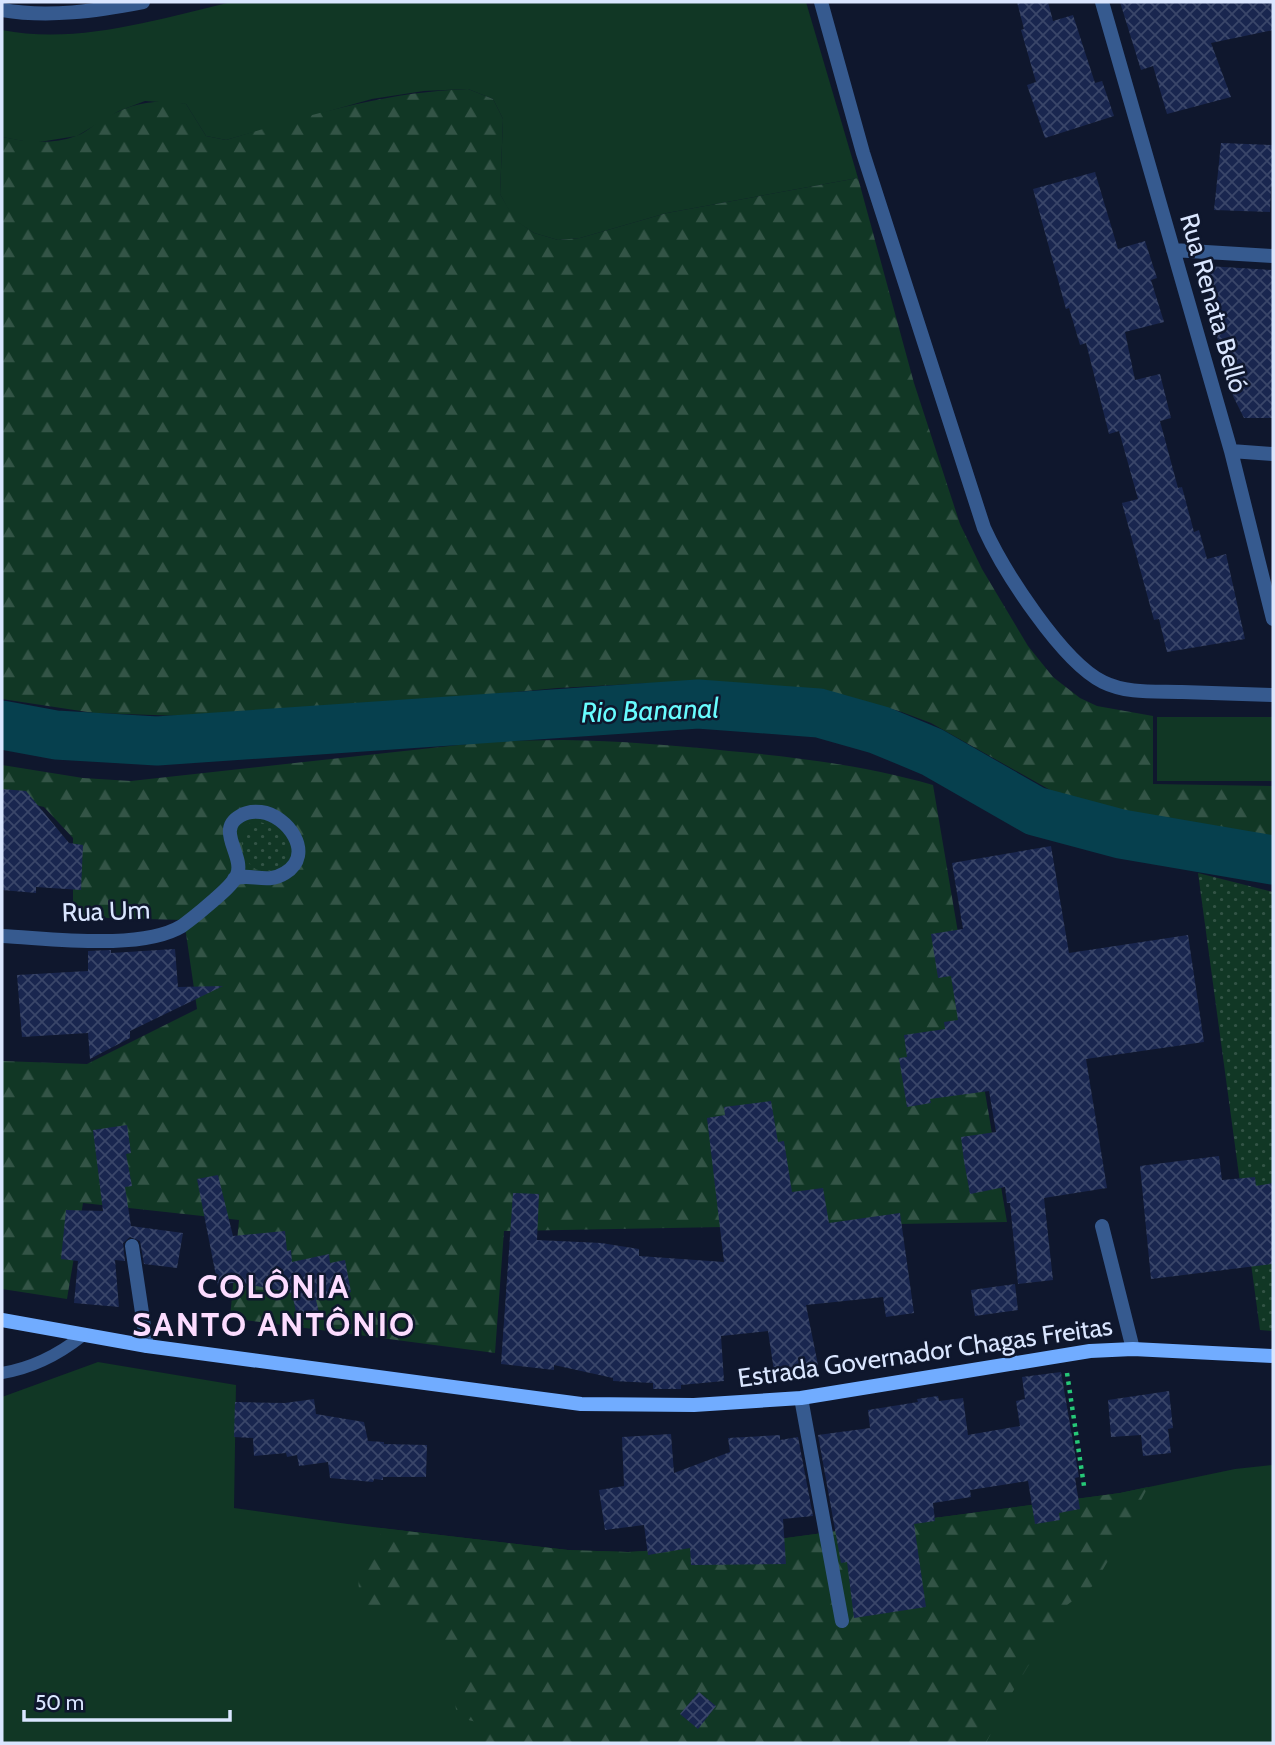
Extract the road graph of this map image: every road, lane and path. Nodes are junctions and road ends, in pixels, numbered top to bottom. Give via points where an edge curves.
1 (143, 2) edge
2 (821, 2) edge
3 (1102, 2) edge
4 (2, 9) edge
5 (1173, 250) junction
6 (1273, 256) edge
7 (1231, 451) junction
8 (1273, 454) edge
9 (1273, 618) edge
10 (1273, 695) edge
11 (234, 879) junction
12 (2, 936) edge
13 (1102, 1226) dead end
14 (132, 1246) dead end
15 (2, 1321) edge
16 (82, 1336) junction
17 (147, 1346) junction
18 (1133, 1349) junction
19 (1064, 1354) junction
20 (1273, 1356) edge
21 (2, 1373) edge
22 (801, 1398) junction
23 (1084, 1486) dead end
24 (842, 1621) dead end

1 - 4 street via 83,12
2 - 10 street via 863,153 979,515 1010,576 1075,663 1104,683 1132,690
3 - 5 street, Rua Renata Belló
5 - 6 street
5 - 7 street, Rua Renata Belló
7 - 8 street
7 - 9 street, Rua Renata Belló
11 - 11 street via 238,869 231,842 233,822 254,812 267,813 286,824 298,845 292,867 269,878
11 - 12 street, Rua Um via 181,927 152,937 127,941
13 - 18 street
14 - 17 street
15 - 16 main road, Estrada Governador Chagas Freitas
16 - 17 main road, Estrada Governador Chagas Freitas
16 - 21 lane via 27,1368
17 - 22 main road, Estrada Governador Chagas Freitas via 582,1404 694,1405
18 - 19 main road, Estrada Governador Chagas Freitas
18 - 20 main road, Estrada Governador Chagas Freitas
19 - 22 main road, Estrada Governador Chagas Freitas
19 - 23 path
22 - 24 street

